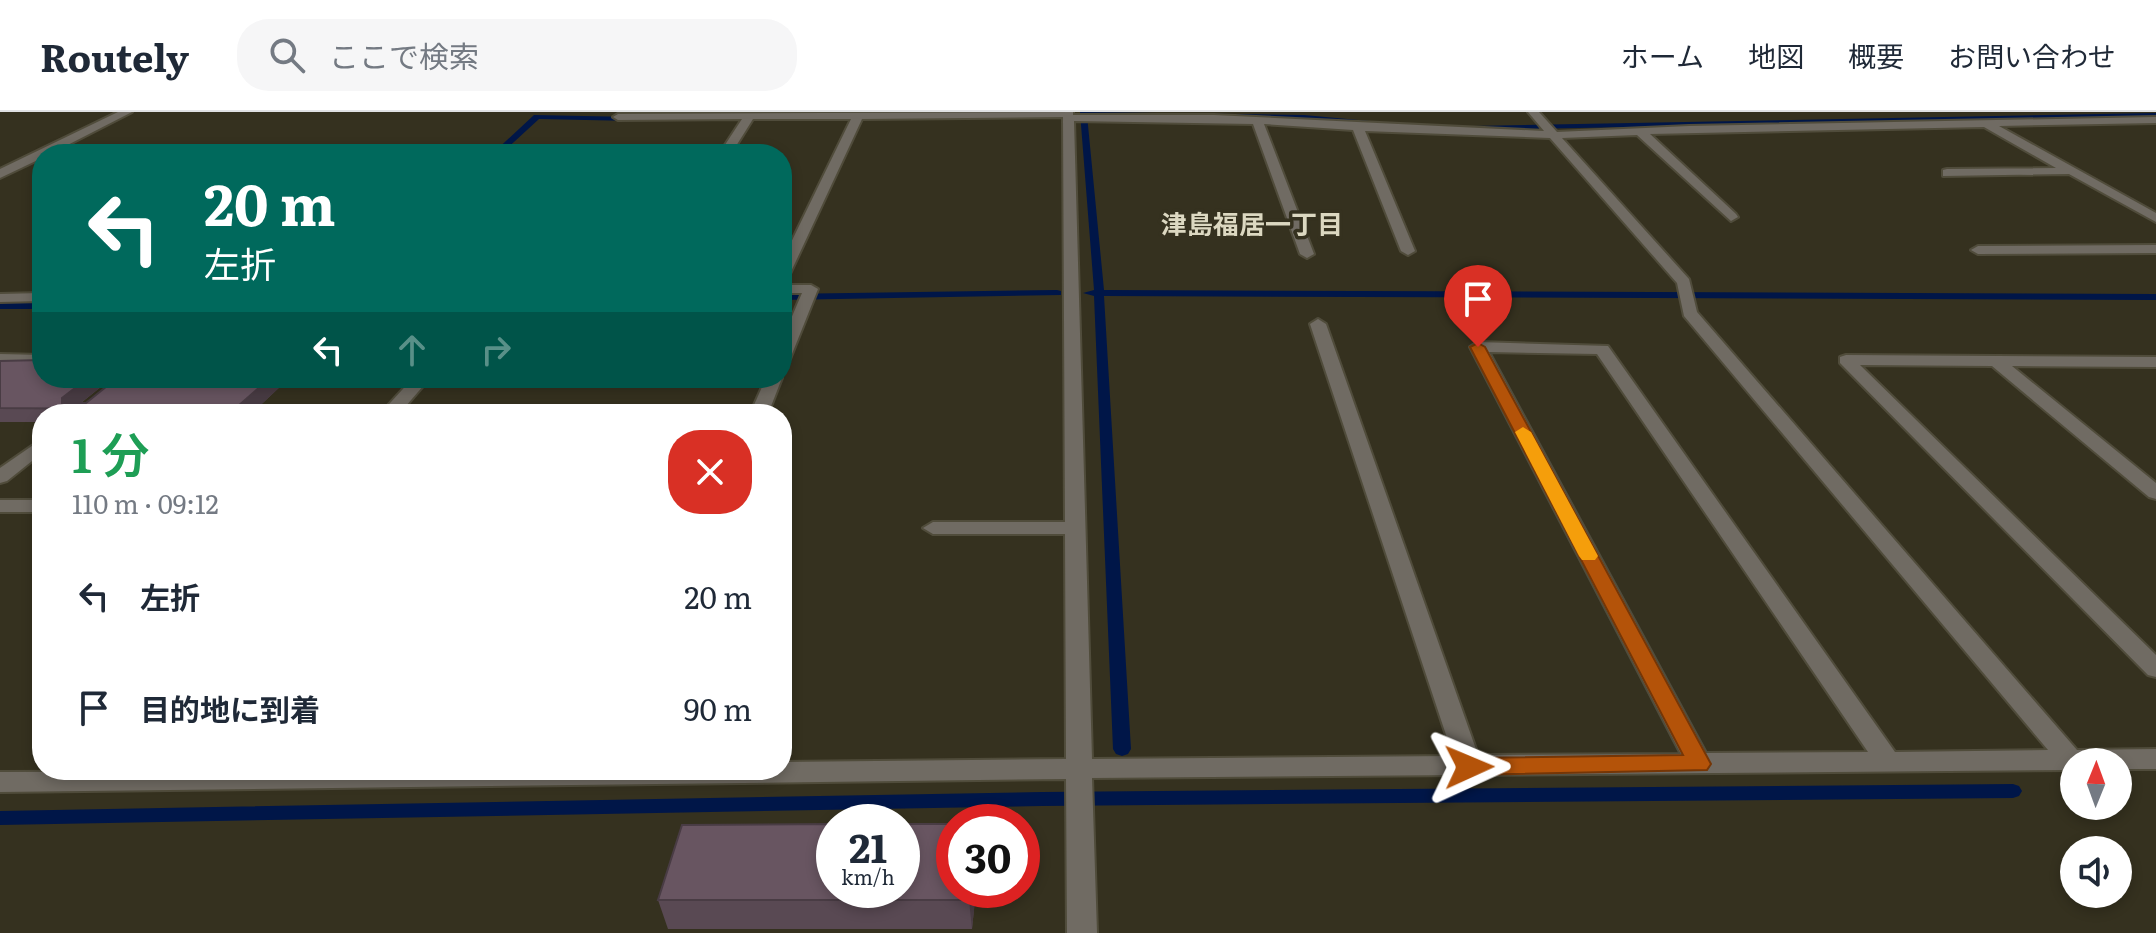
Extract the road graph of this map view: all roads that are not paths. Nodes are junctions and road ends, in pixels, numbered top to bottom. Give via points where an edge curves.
1 (127, 112) edge
2 (1403, 112) edge
3 (1533, 112) edge
4 (705, 113) edge
5 (884, 113) edge
6 (1213, 115) edge
7 (753, 116) edge
8 (1074, 116) edge
9 (2140, 116) edge
10 (618, 117) dead end
11 (2059, 117) edge
12 (857, 118) dead end
13 (1951, 119) edge
14 (1257, 120) junction
15 (1797, 120) edge
16 (1987, 124) junction
17 (1358, 128) junction
18 (1413, 128) junction
19 (1551, 130) junction
20 (1640, 131) junction
21 (65, 144) edge
22 (732, 144) edge
23 (32, 161) edge
24 (2072, 171) junction
25 (1947, 173) dead end
26 (0, 174) edge
27 (1731, 217) dead end
28 (2156, 218) edge
29 (2156, 249) edge
30 (1978, 250) dead end
31 (1408, 251) dead end
32 (1307, 254) dead end
33 (792, 255) edge
34 (792, 289) edge
35 (32, 296) edge
36 (0, 298) edge
37 (1318, 324) dead end
38 (792, 335) edge
39 (0, 359) edge
40 (32, 360) edge
41 (1995, 360) junction
42 (2156, 362) edge
43 (413, 388) edge
44 (398, 404) edge
45 (32, 452) edge
46 (0, 477) edge
47 (2156, 493) edge
48 (0, 506) edge
49 (32, 506) edge
50 (933, 528) dead end
51 (1075, 528) junction
52 (2156, 669) edge
53 (2061, 748) edge
54 (2132, 759) edge
55 (2156, 759) edge
56 (2060, 760) edge
57 (1888, 762) junction
58 (1699, 764) junction
59 (1469, 767) junction
60 (792, 773) edge
61 (1079, 777) junction
62 (32, 779) edge
63 (0, 782) edge
64 (1082, 933) edge

1 - 21 street
2 - 18 street
3 - 19 street
4 - 7 street
4 - 10 street
5 - 7 street
5 - 8 street
6 - 8 street
6 - 14 street
7 - 22 street
8 - 51 street
9 - 11 street
11 - 16 street
12 - 33 street
13 - 15 street
13 - 16 street
14 - 17 street
14 - 32 street
15 - 20 street
16 - 24 street
17 - 18 street
17 - 31 street
18 - 19 street
19 - 20 street
19 - 53 street via 1684,282 1689,313
20 - 27 street
23 - 26 street
24 - 25 street
24 - 28 street
29 - 30 street
34 - 38 street via 811,289
35 - 36 street
37 - 59 street
39 - 40 street
41 - 42 street
41 - 47 street
41 - 52 street via 1846,360
43 - 44 street
45 - 46 street
48 - 49 street
50 - 51 street
51 - 61 street
54 - 55 street
56 - 57 street
57 - 58 street
57 - 58 street via 1602,349 1478,347
58 - 59 street
59 - 61 street
60 - 61 street
61 - 64 street
62 - 63 street

